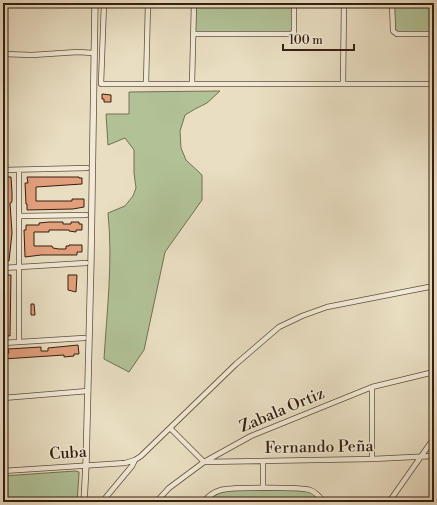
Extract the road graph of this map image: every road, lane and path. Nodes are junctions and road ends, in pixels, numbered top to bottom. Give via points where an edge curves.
1 (94, 3) edge
2 (104, 3) edge
3 (148, 3) edge
4 (194, 3) edge
5 (294, 3) edge
6 (344, 3) edge
7 (392, 3) edge
8 (193, 34) junction
9 (434, 34) edge
10 (93, 53) junction
11 (3, 54) edge
12 (146, 84) junction
13 (192, 84) junction
14 (344, 84) junction
15 (434, 84) edge
16 (87, 168) dead end
17 (3, 170) edge
18 (19, 170) junction
19 (86, 215) dead end
20 (19, 216) junction
21 (86, 263) dead end
22 (19, 267) junction
23 (3, 268) edge
24 (434, 286) edge
25 (84, 338) dead end
26 (19, 342) junction
27 (3, 343) edge
28 (434, 372) edge
29 (372, 387) junction
30 (88, 391) junction
31 (3, 398) edge
32 (171, 429) junction
33 (434, 438) edge
34 (434, 456) edge
35 (421, 457) junction
36 (372, 459) junction
37 (135, 460) junction
38 (263, 461) junction
39 (204, 462) junction
40 (86, 465) junction
41 (3, 471) edge
42 (263, 488) junction
43 (84, 502) edge
44 (102, 502) edge
45 (156, 502) edge
46 (204, 502) edge
47 (324, 502) edge
48 (389, 502) edge

1 - 10 street
2 - 12 street via 101,84
3 - 12 street
4 - 8 street
5 - 8 street via 292,34
6 - 14 street
7 - 9 street via 394,33
8 - 13 street
10 - 11 street
10 - 30 street
12 - 13 street
13 - 14 street
14 - 15 street
16 - 18 street
17 - 18 street
18 - 20 street
19 - 20 street
20 - 22 street
21 - 22 street
22 - 23 street
22 - 26 street
24 - 32 street via 328,307 290,321 249,352
25 - 26 street
26 - 27 street
28 - 29 street, Zabala Ortiz
29 - 36 street
29 - 39 street, Zabala Ortiz via 251,436
30 - 31 street
30 - 40 street
32 - 37 street
32 - 39 street
33 - 35 street
34 - 35 street, Fernando Peña
35 - 36 street, Fernando Peña
35 - 48 street
36 - 38 street, Fernando Peña
37 - 40 street, Cuba
37 - 44 street
38 - 39 street, Fernando Peña
38 - 42 street
39 - 45 street, Zabala Ortiz via 169,488
40 - 41 street, Cuba
40 - 43 street
42 - 46 street via 220,490
42 - 47 street via 310,490

